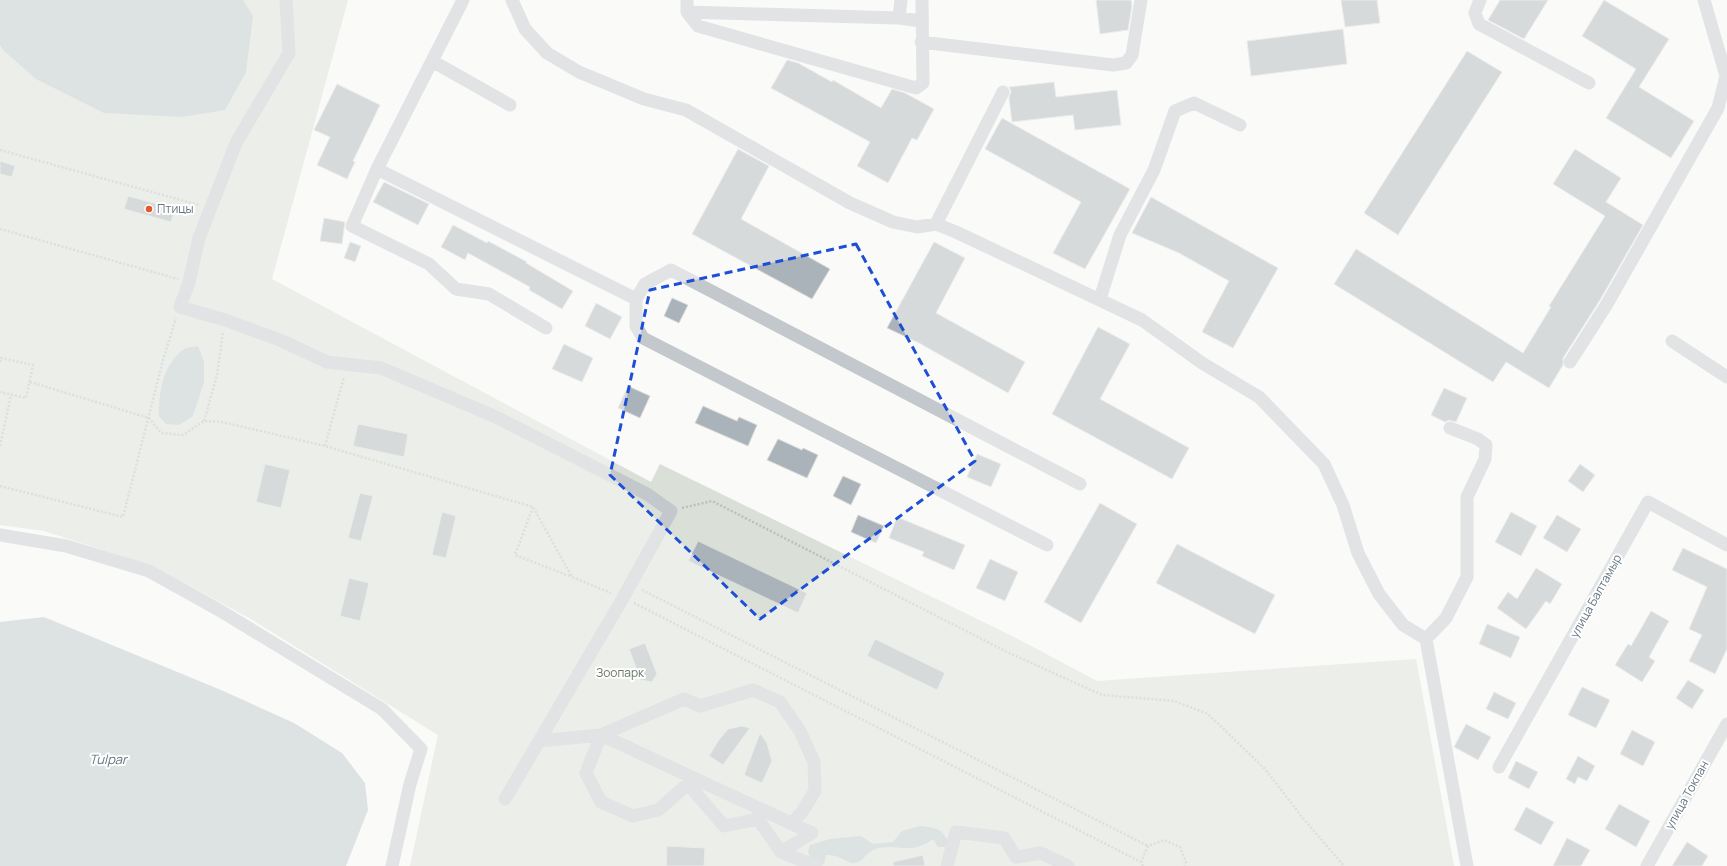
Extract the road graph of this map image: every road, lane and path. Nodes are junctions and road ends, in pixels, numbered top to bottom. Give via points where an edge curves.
1 (286, 0) edge
2 (463, 0) edge
3 (512, 0) edge
4 (901, 0) edge
5 (922, 0) edge
6 (1141, 0) edge
7 (1480, 0) edge
8 (1704, 0) edge
9 (687, 6) edge
10 (899, 18) junction
11 (922, 21) junction
12 (921, 42) junction
13 (1724, 60) edge
14 (432, 61) junction
15 (1589, 83) dead end
16 (1003, 92) dead end
17 (510, 105) dead end
18 (1240, 125) dead end
19 (0, 150) edge
20 (377, 169) junction
21 (211, 208) junction
22 (936, 224) junction
23 (0, 229) edge
24 (189, 282) junction
25 (636, 299) junction
26 (1100, 299) junction
27 (180, 307) junction
28 (225, 320) junction
29 (546, 328) dead end
30 (1672, 341) dead end
31 (0, 362) edge
32 (1570, 362) dead end
33 (348, 364) junction
34 (1727, 377) edge
35 (30, 382) junction
36 (0, 392) edge
37 (11, 395) junction
38 (149, 418) junction
39 (204, 421) junction
40 (1450, 428) dead end
41 (0, 446) edge
42 (325, 446) junction
43 (1080, 484) dead end
44 (0, 486) edge
45 (533, 507) junction
46 (671, 511) junction
47 (0, 535) edge
48 (1047, 545) dead end
49 (1727, 545) edge
50 (572, 577) junction
51 (630, 584) junction
52 (623, 598) junction
53 (1426, 640) junction
54 (1727, 724) edge
55 (601, 735) junction
56 (539, 741) junction
57 (1499, 767) dead end
58 (505, 799) dead end
59 (792, 823) junction
60 (1148, 846) junction
61 (781, 852) junction
62 (1141, 862) junction
63 (392, 866) edge
64 (816, 866) edge
65 (947, 866) edge
66 (1068, 866) edge
67 (1143, 866) edge
68 (1185, 866) edge
69 (1344, 866) edge
70 (1467, 866) edge
71 (1647, 866) edge

1 - 21 street via 289,53 236,143
2 - 14 street
3 - 22 street via 525,29 547,53 579,72 644,99 686,110 850,203 893,222 917,227
4 - 10 street
5 - 11 street
6 - 12 street via 1132,54 1126,63 1113,65
7 - 15 street via 1475,13 1479,24
8 - 13 street
9 - 10 street
9 - 12 street via 698,26 916,88 922,83
10 - 11 street
11 - 12 street
13 - 32 street via 1726,76 1718,108 1607,304
14 - 17 street
14 - 20 street
16 - 22 street
18 - 26 street via 1194,103 1175,111 1154,170 1120,235
19 - 21 path
20 - 25 street
20 - 29 street via 352,226 429,264 456,289 489,294
21 - 24 street via 199,238
22 - 26 street
23 - 24 path
24 - 27 street
25 - 43 street via 645,284 671,270
25 - 48 street via 636,326 643,338
26 - 53 street via 1142,320 1258,397 1324,464 1343,505 1358,553 1379,594 1402,625
27 - 28 street
27 - 38 path via 162,360
28 - 33 street via 280,340 327,362
28 - 39 path via 217,375
30 - 34 street
31 - 35 path via 1,358 33,365
33 - 42 path
33 - 46 street via 381,368 496,417 647,494
35 - 37 path via 26,398
35 - 38 path
36 - 37 path
37 - 41 path
38 - 39 path via 161,433 183,436
38 - 44 path via 124,517
39 - 42 path via 222,422
40 - 53 street via 1478,439 1486,445 1485,459 1467,497 1467,577 1446,618
42 - 45 path
45 - 50 path
45 - 50 path via 515,554
46 - 51 street
46 - 69 path via 712,502 1007,652 1102,695 1174,701 1208,714 1265,769
47 - 63 street via 66,546 149,571 219,610 382,709 421,749 410,784
49 - 57 street, улица Балтамыр via 1648,502
50 - 52 path
51 - 52 street
51 - 60 path
52 - 56 street
52 - 62 path
53 - 70 street
54 - 71 street, улица Токпан
55 - 56 street
55 - 59 street
55 - 59 street via 684,699 700,706 753,690 780,702 800,730 814,762 814,791 802,812
55 - 61 street via 586,773 601,802 633,816 658,810 688,784 724,826 758,819
56 - 58 street
59 - 61 street via 812,833
60 - 62 path
60 - 68 path via 1164,840 1180,846
61 - 64 street
62 - 67 path
65 - 66 street via 956,832 1004,838 1016,857 1041,853

